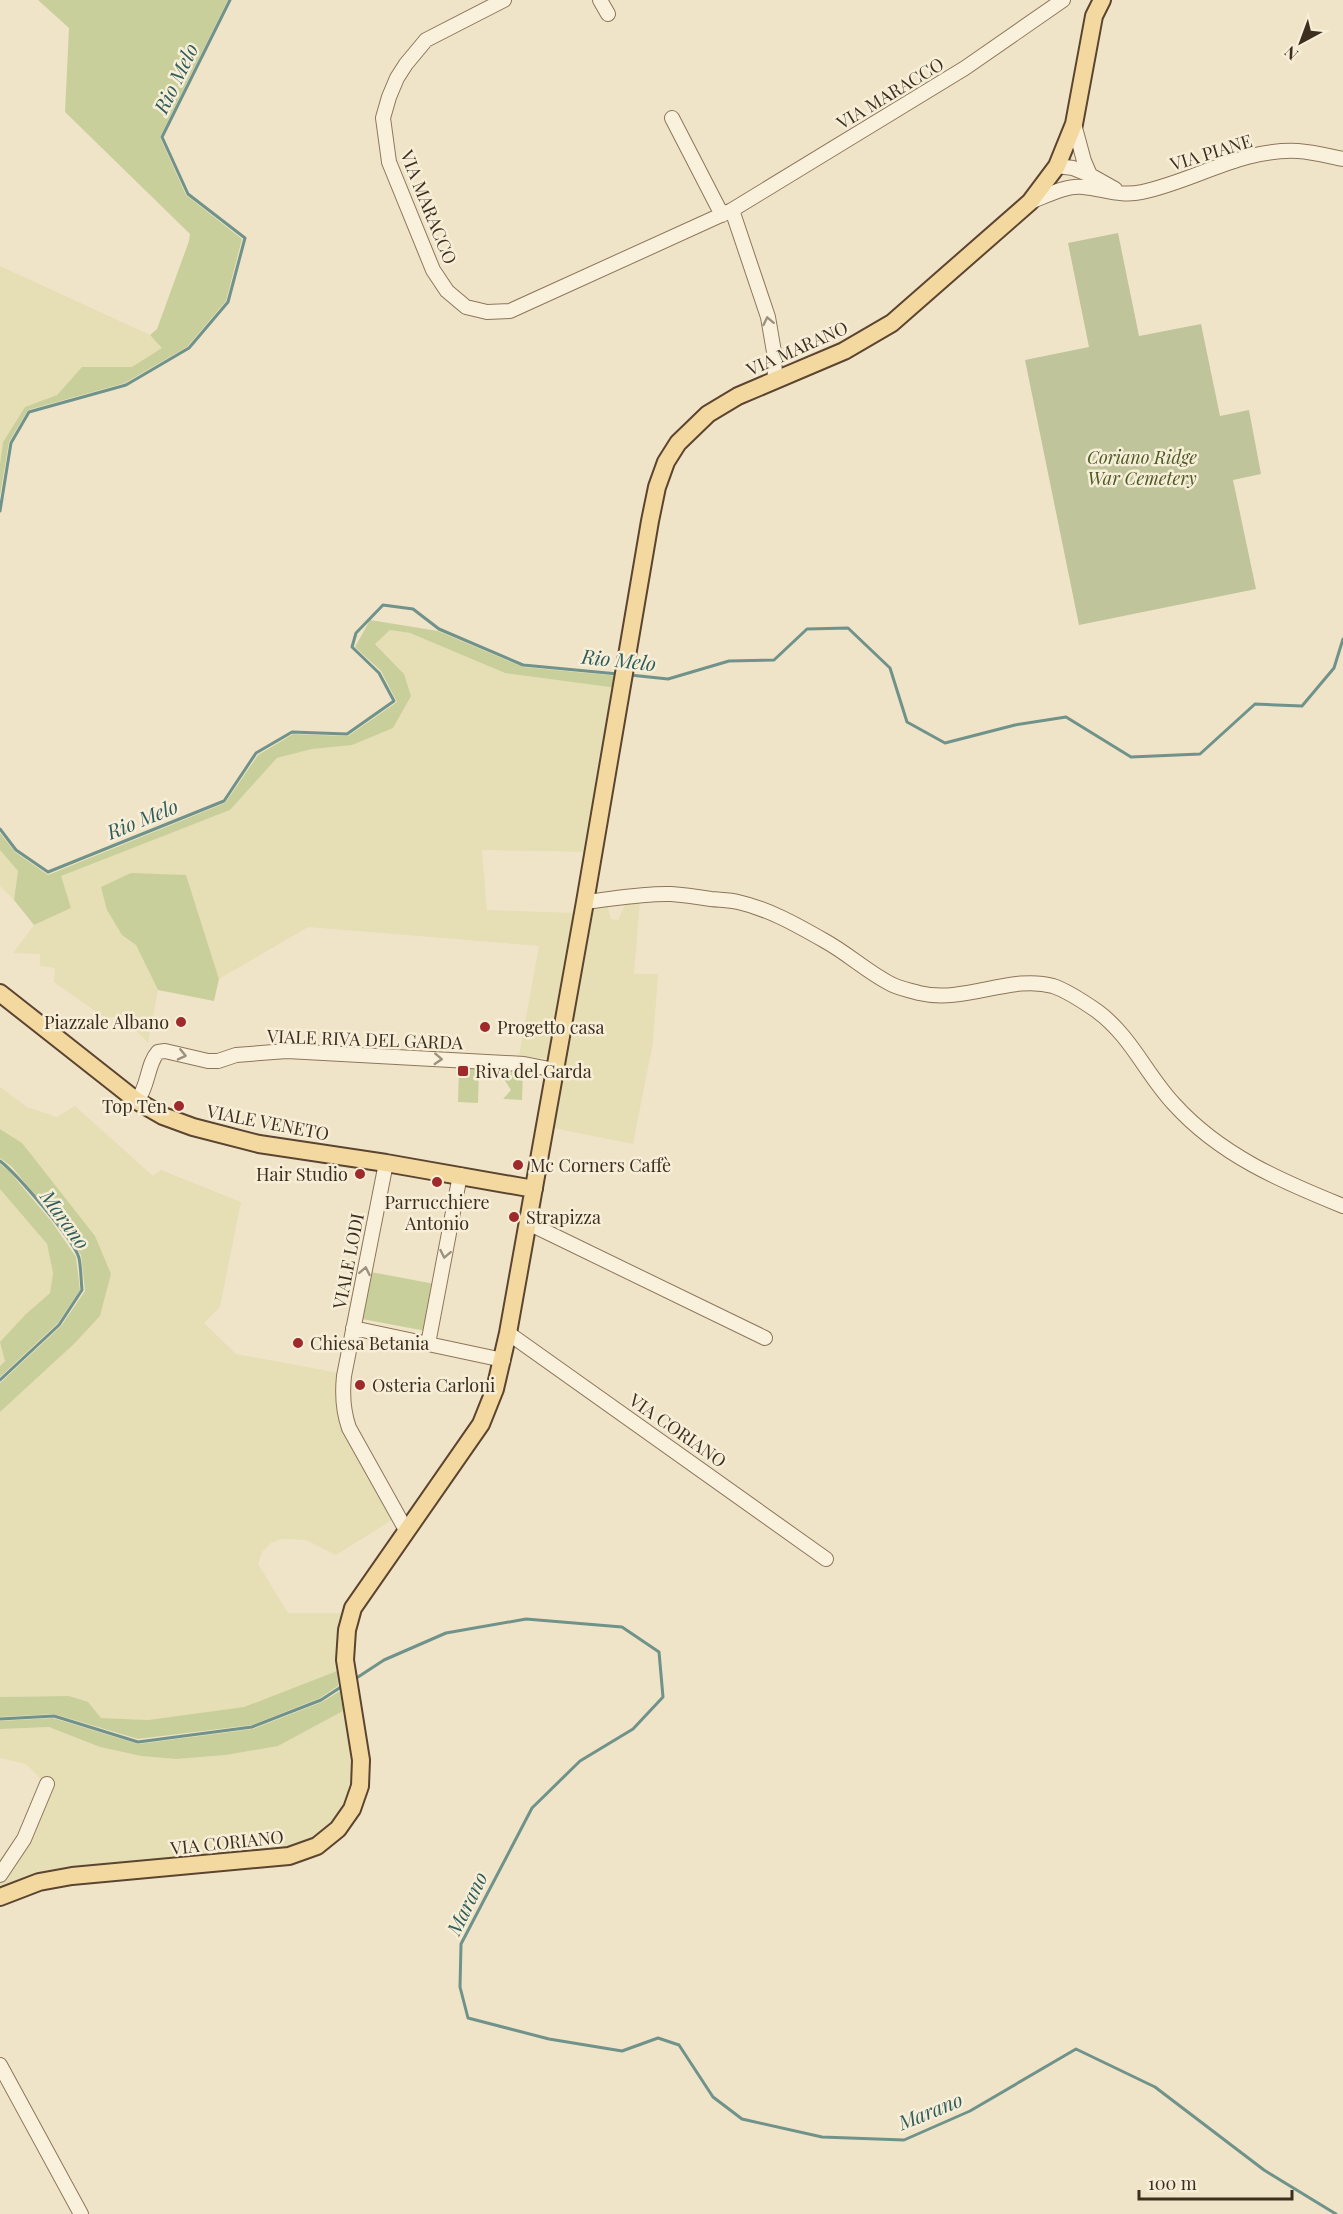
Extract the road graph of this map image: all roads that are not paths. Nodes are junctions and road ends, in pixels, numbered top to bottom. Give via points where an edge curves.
1 (504, 0) edge
2 (600, 0) edge
3 (1063, 0) edge
4 (1102, 0) edge
5 (608, 14) dead end
6 (672, 118) dead end
7 (1074, 124) junction
8 (1343, 159) edge
9 (1057, 166) junction
10 (1087, 181) junction
11 (1030, 202) junction
12 (727, 213) junction
13 (775, 379) junction
14 (585, 902) junction
15 (0, 993) edge
16 (555, 1070) junction
17 (137, 1101) junction
18 (386, 1163) junction
19 (460, 1176) junction
20 (534, 1189) junction
21 (1343, 1206) edge
22 (528, 1223) junction
23 (353, 1328) junction
24 (508, 1333) junction
25 (765, 1338) dead end
26 (428, 1344) junction
27 (502, 1360) junction
28 (406, 1530) junction
29 (826, 1559) dead end
30 (47, 1784) dead end
31 (0, 1875) edge
32 (0, 1897) edge
33 (0, 2065) edge
34 (81, 2214) edge

1 - 12 street, VIA MARACCO via 426,40 397,78 383,118 388,162 433,270 447,291 466,308 510,311
2 - 5 street
3 - 12 street, VIA MARACCO via 965,68
4 - 7 main road, VIA MARANO via 1094,15
6 - 12 street
7 - 9 main road, VIA MARANO
7 - 10 street
8 - 10 street, VIA PIANE via 1297,151 1269,153 1141,192 1107,193
9 - 10 street, VIA PIANE via 1074,168
9 - 11 main road, VIA MARANO
10 - 11 street, VIA PIANE
11 - 13 main road, VIA MARANO via 892,322 844,351
13 -> 12 street via 768,316
13 - 14 main road, VIA MARANO via 708,414 678,443 666,462 657,487
14 - 16 main road, VIA MARANO
14 - 21 street via 670,894 738,902 783,917 890,984 921,993 948,996 1013,984 1053,986 1098,1012 1124,1035 1174,1104 1227,1150 1273,1176
15 - 17 main road, VIALE VENETO
17 -> 16 street, VIALE RIVA DEL GARDA via 154,1057 165,1051 208,1061 247,1053 287,1051 524,1064
16 - 20 main road, VIA MARANO
17 - 18 main road, VIALE VENETO via 193,1127 259,1144
18 - 19 main road, VIALE VENETO
23 -> 18 street, VIALE LODI
19 - 20 main road, VIALE VENETO
19 -> 26 street
20 - 22 main road, VIA CORIANO
22 - 24 main road, VIA CORIANO
22 - 25 street
23 - 26 street
23 - 28 street, VIALE LODI via 344,1376 345,1416
24 - 27 main road, VIA CORIANO
24 - 29 street, VIA CORIANO
26 - 27 street
27 - 28 main road, VIA CORIANO via 481,1424
28 - 32 main road, VIA CORIANO via 353,1608 347,1630 345,1660 361,1760 360,1786 352,1809 338,1829 317,1846 289,1856 72,1876 39,1882
30 - 31 street via 24,1839
33 - 34 street

